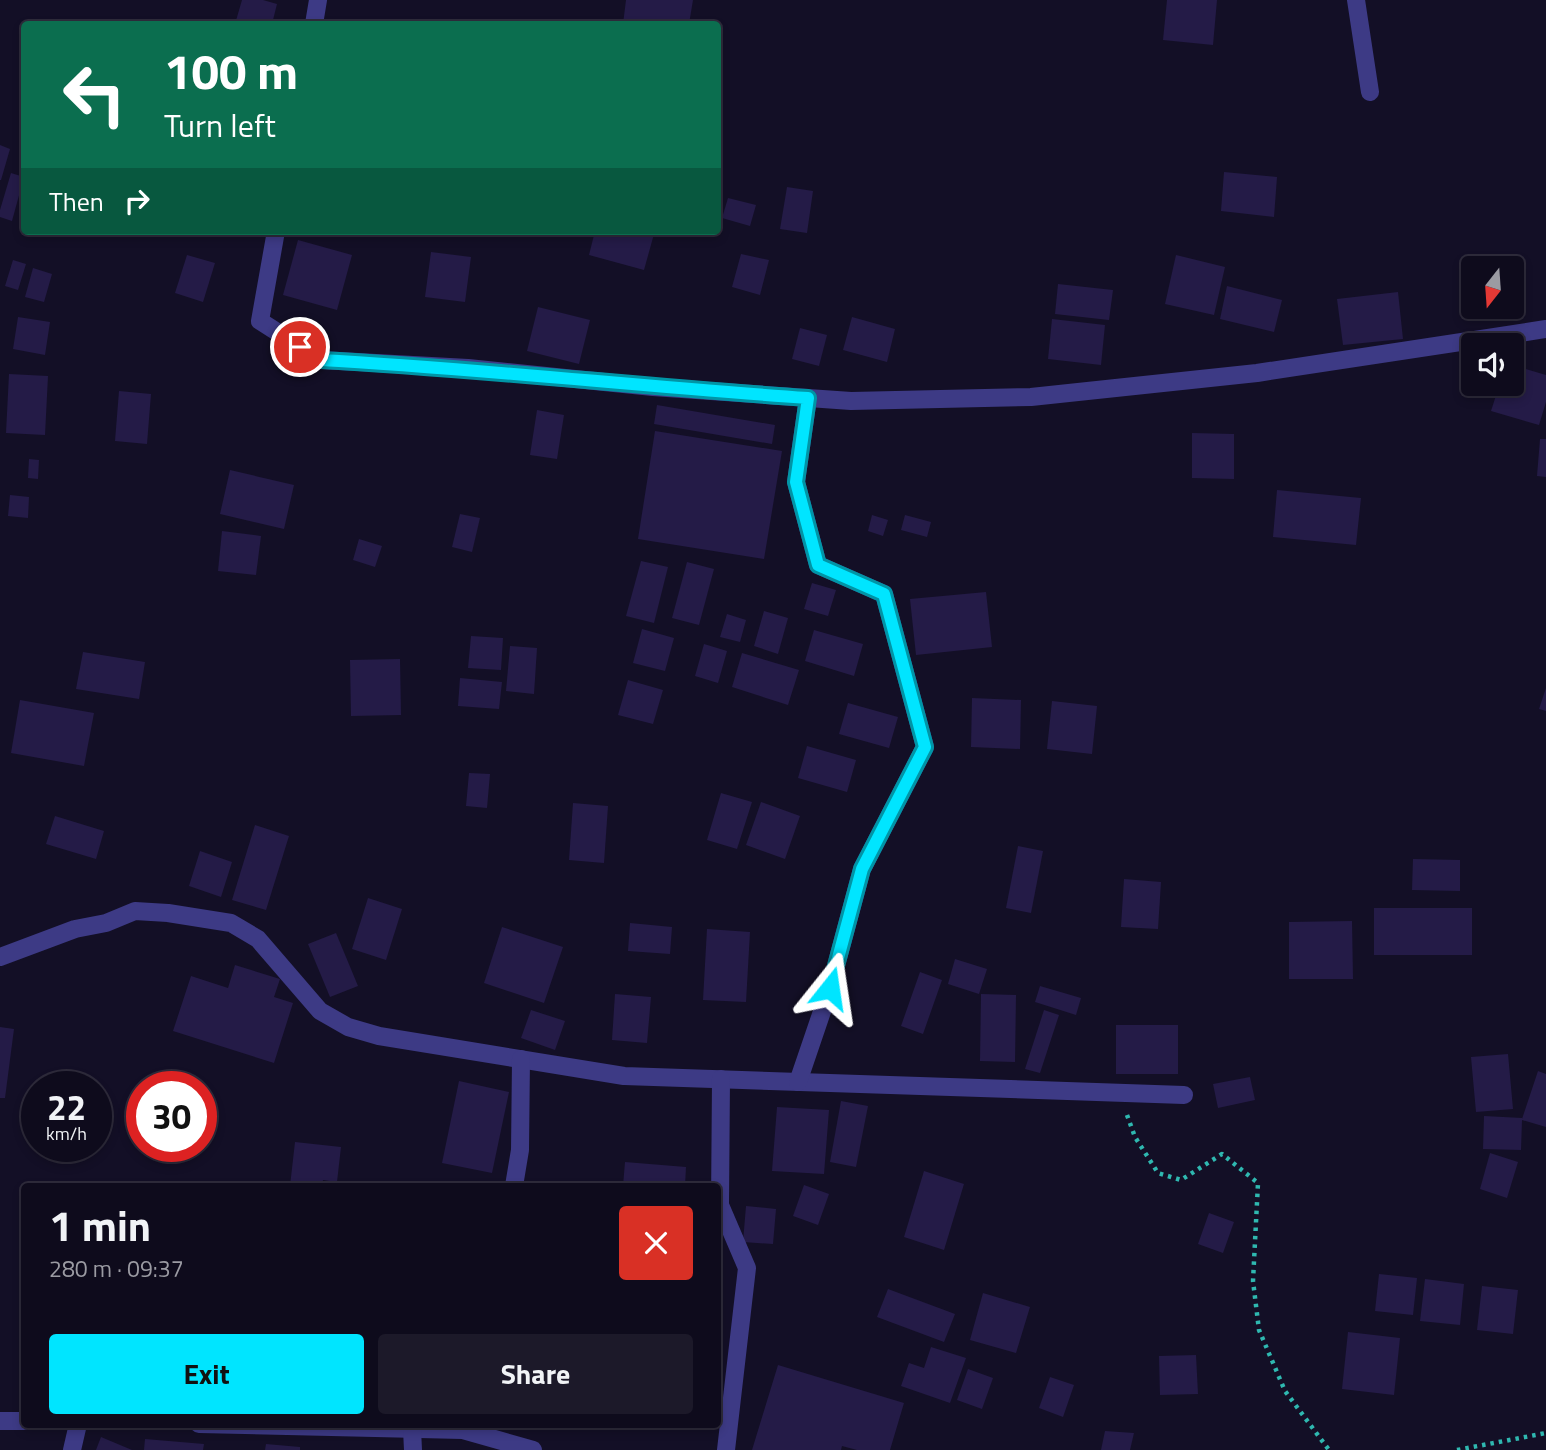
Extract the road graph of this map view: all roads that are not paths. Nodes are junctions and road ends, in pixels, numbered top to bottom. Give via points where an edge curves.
1 (318, 0) edge
2 (1356, 0) edge
3 (314, 21) edge
4 (1370, 93) dead end
5 (275, 235) edge
6 (1546, 329) edge
7 (808, 398) junction
8 (0, 957) edge
9 (521, 1059) junction
10 (721, 1079) junction
11 (798, 1082) junction
12 (1184, 1095) dead end
13 (514, 1183) edge
14 (720, 1183) edge
15 (721, 1207) edge
16 (0, 1421) edge
17 (21, 1421) edge
18 (77, 1428) edge
19 (370, 1428) edge
20 (412, 1429) junction
21 (72, 1450) edge
22 (413, 1450) edge
23 (533, 1450) edge
24 (726, 1450) edge

1 - 3 street
2 - 4 street
5 - 7 street via 260,321 321,360
6 - 7 street via 1257,373 1031,397
7 - 11 street via 796,482 818,565 884,594 925,747 862,869 830,988
8 - 9 street via 135,911 231,923 258,939 320,1011 348,1027
9 - 10 street via 624,1076
9 - 13 street via 520,1150
10 - 11 street
10 - 14 street
11 - 12 street
15 - 24 street via 747,1268
16 - 17 street
18 - 21 street
19 - 20 street
20 - 22 street
20 - 23 street via 463,1430

